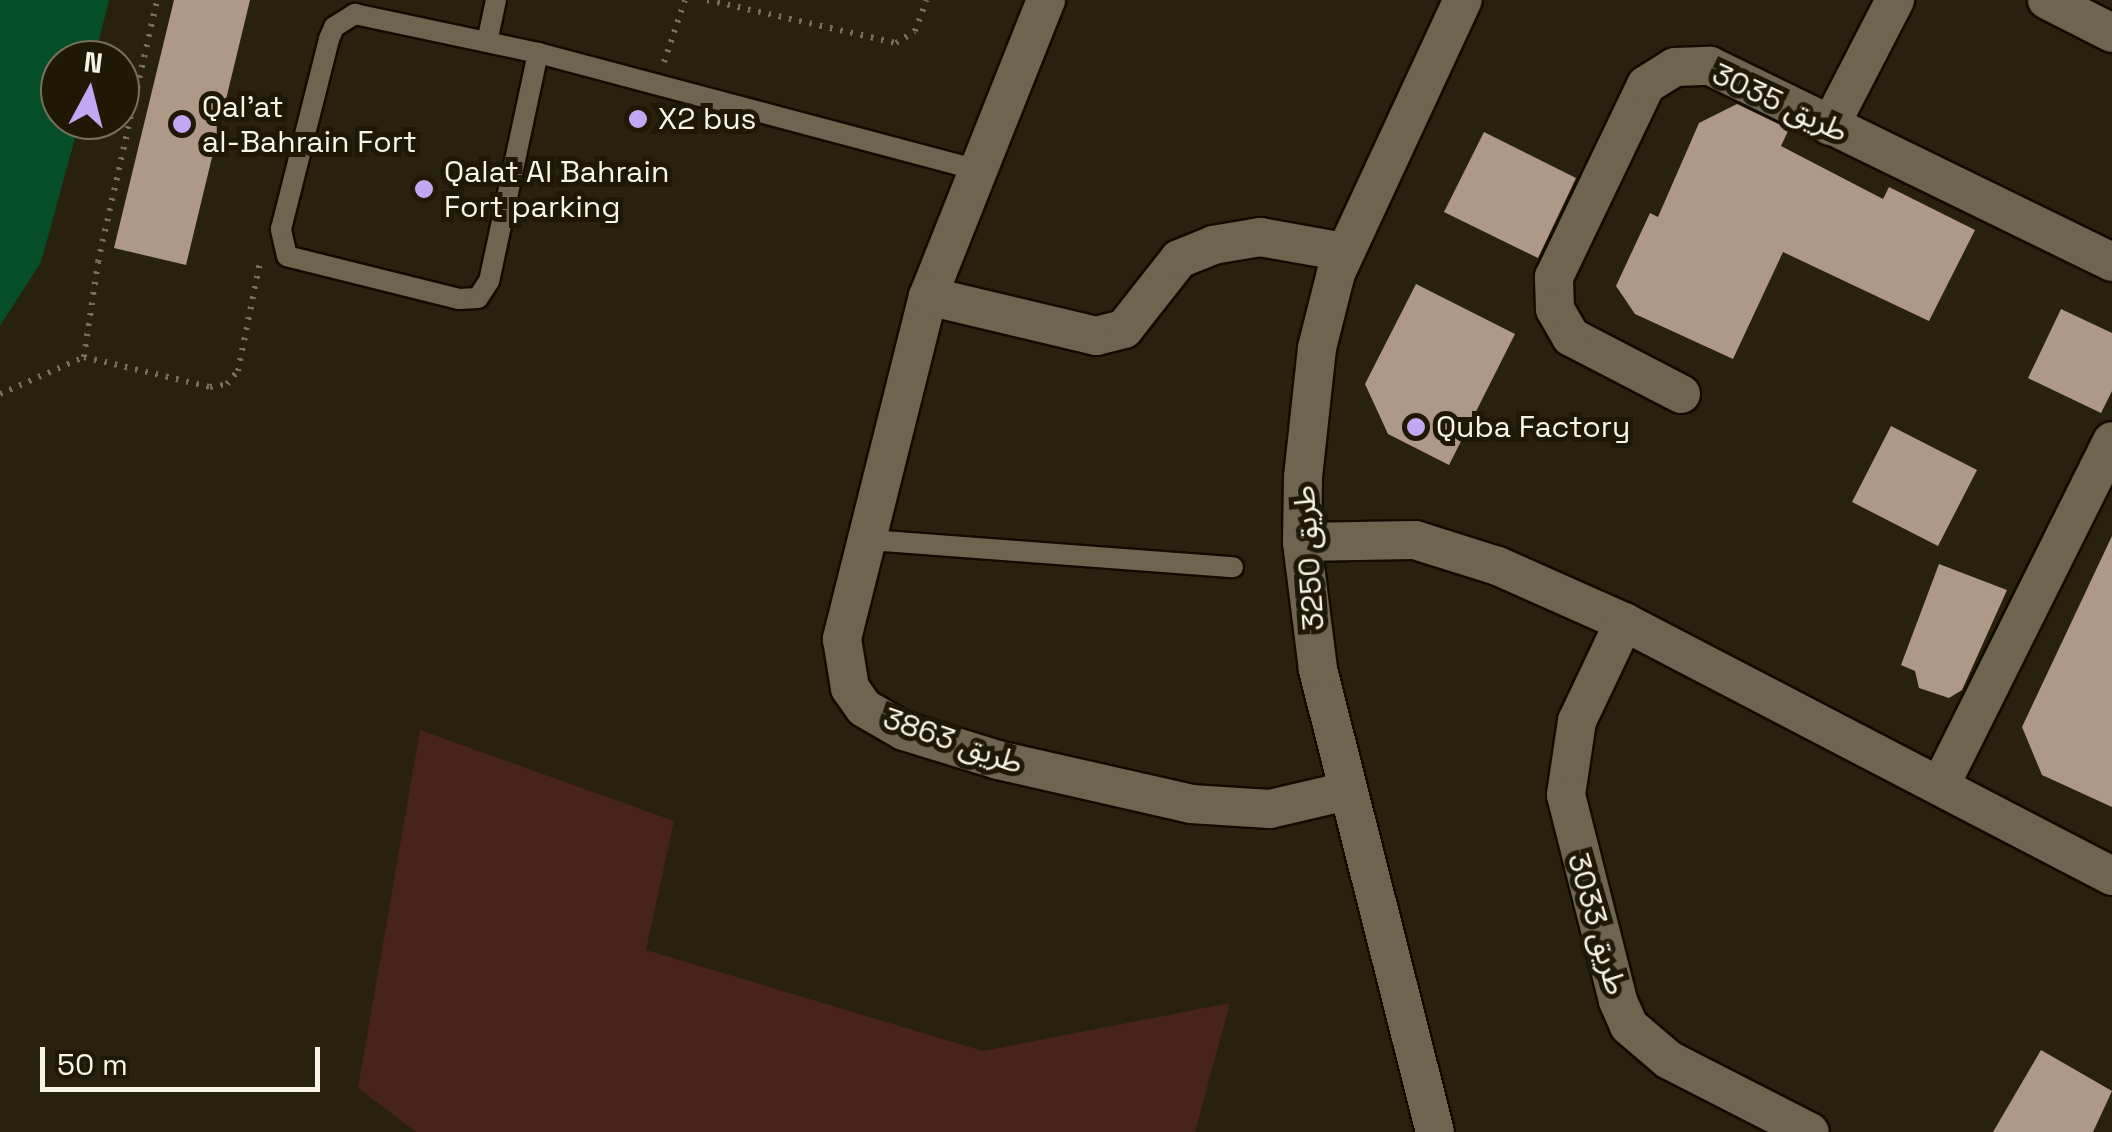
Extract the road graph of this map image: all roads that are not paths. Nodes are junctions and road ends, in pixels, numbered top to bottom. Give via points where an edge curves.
1 (496, 0) edge
2 (1046, 0) edge
3 (1463, 0) edge
4 (1894, 0) edge
5 (2047, 0) edge
6 (2112, 33) edge
7 (487, 42) junction
8 (538, 53) junction
9 (1830, 126) junction
10 (974, 169) junction
11 (1344, 252) junction
12 (2112, 262) edge
13 (928, 296) junction
14 (1681, 394) dead end
15 (2109, 456) edge
16 (870, 540) junction
17 (1302, 542) junction
18 (1233, 567) dead end
19 (1624, 622) junction
20 (1940, 784) junction
21 (1346, 791) junction
22 (2112, 876) edge
23 (1435, 1132) edge
24 (1810, 1132) edge

1 - 7 lane
2 - 10 street, طريق 3863
3 - 11 street, طريق 3250
4 - 9 street
5 - 6 street
7 - 8 lane
7 - 8 lane via 355,14 334,27 280,238 287,256 304,265 478,298 489,280
8 - 10 lane
9 - 12 street, طريق 3035
9 - 14 street, طريق 3035 via 1710,66 1676,67 1646,84 1554,277 1555,309 1571,338
10 - 13 street, طريق 3863
11 - 13 street via 1260,237 1213,245 1179,259 1124,329 1096,336
11 - 17 street, طريق 3250 via 1308,409
13 - 16 street, طريق 3863
15 - 20 street
16 - 18 lane
16 - 21 street, طريق 3863 via 842,639 843,664 857,698 884,723 998,760 1190,804 1270,810
17 - 19 street via 1374,537 1450,548
17 - 21 street, طريق 3250 via 1318,669
19 - 20 street
19 - 24 street, طريق 3033 via 1577,721 1566,794 1618,1001 1629,1026 1669,1060
20 - 22 street
21 - 23 street, طريق 3250

